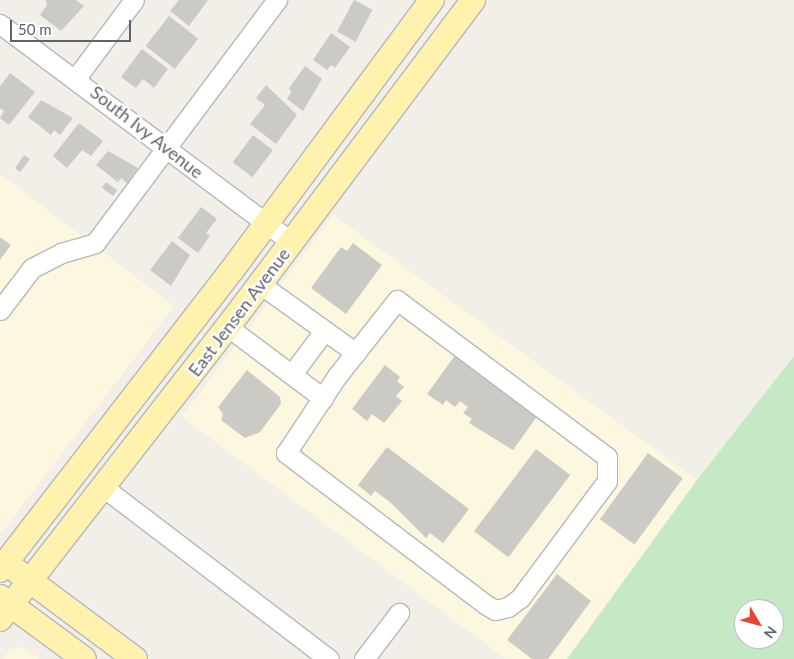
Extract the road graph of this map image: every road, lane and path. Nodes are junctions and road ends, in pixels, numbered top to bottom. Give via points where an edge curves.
1 (134, 0) edge
2 (277, 0) edge
3 (432, 0) edge
4 (473, 0) edge
5 (0, 24) edge
6 (76, 78) junction
7 (167, 147) junction
8 (267, 224) junction
9 (292, 242) junction
10 (260, 284) junction
11 (0, 310) edge
12 (228, 326) junction
13 (324, 330) junction
14 (356, 353) junction
15 (292, 374) junction
16 (323, 398) junction
17 (103, 487) junction
18 (2, 563) edge
19 (30, 580) junction
20 (4, 607) edge
21 (399, 613) dead end
22 (84, 659) edge
23 (135, 659) edge
24 (329, 659) edge
25 (364, 659) edge

1 - 6 street
2 - 7 street
3 - 8 main road, East Jensen Avenue
4 - 9 main road, East Jensen Avenue
5 - 6 street, South Ivy Avenue
6 - 7 street, South Ivy Avenue
7 - 8 street, South Ivy Avenue
7 - 11 street via 95,243 61,253 32,268
8 - 9 street, South Ivy Avenue
8 - 18 main road, East Jensen Avenue
9 - 10 main road, East Jensen Avenue
10 - 12 main road, East Jensen Avenue
10 - 13 street
12 - 15 street
12 - 17 main road, East Jensen Avenue
13 - 14 street
13 - 15 street
14 - 16 street
14 - 16 street via 397,300 600,449 607,457 607,481 520,598 508,607 495,610 286,453
15 - 16 street
17 - 19 main road, East Jensen Avenue
17 - 24 street
18 - 19 main road
19 - 20 main road, East Jensen Avenue
19 - 23 main road
20 - 22 main road
21 - 25 street

